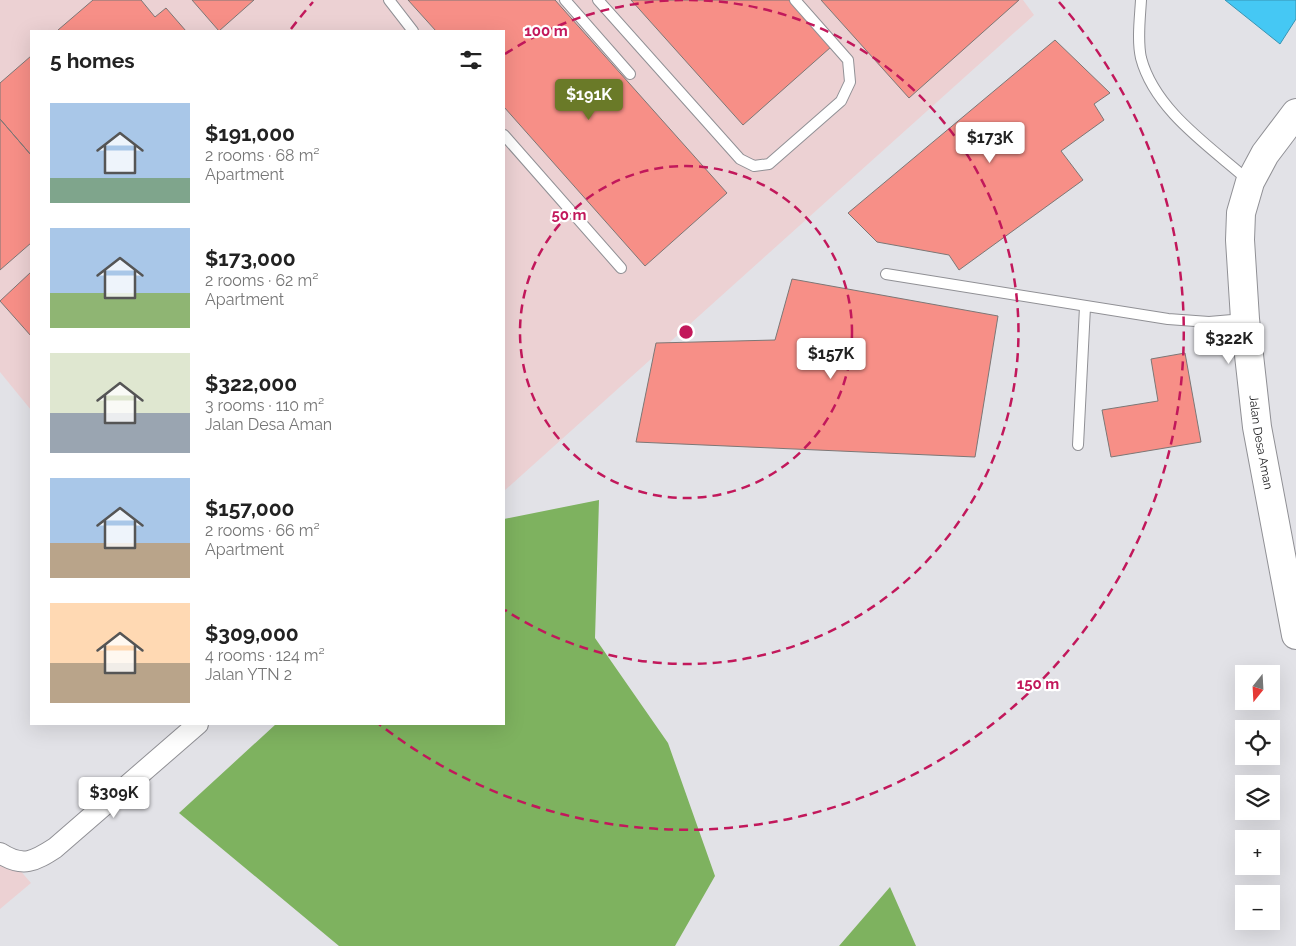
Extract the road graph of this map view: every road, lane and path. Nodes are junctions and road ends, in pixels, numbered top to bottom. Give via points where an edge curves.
1 (389, 0) edge
2 (565, 0) edge
3 (598, 0) edge
4 (795, 0) edge
5 (1141, 0) edge
6 (412, 30) edge
7 (630, 74) dead end
8 (1296, 113) edge
9 (505, 135) edge
10 (1250, 182) junction
11 (621, 268) dead end
12 (886, 274) dead end
13 (1085, 307) junction
14 (1245, 319) junction
15 (1078, 444) dead end
16 (1296, 634) edge
17 (197, 725) edge
18 (0, 854) edge

1 - 6 lane
2 - 7 lane
3 - 4 lane via 740,159 754,166 769,164 841,101 850,82 848,60
5 - 10 lane via 1141,58 1156,90 1177,118
8 - 10 street, Jalan Desa Aman
9 - 11 lane
10 - 14 street, Jalan Desa Aman via 1241,212
12 - 13 lane
13 - 14 lane via 1208,322
13 - 15 lane
14 - 16 street, Jalan Desa Aman via 1257,427
17 - 18 street via 34,862 10,860

